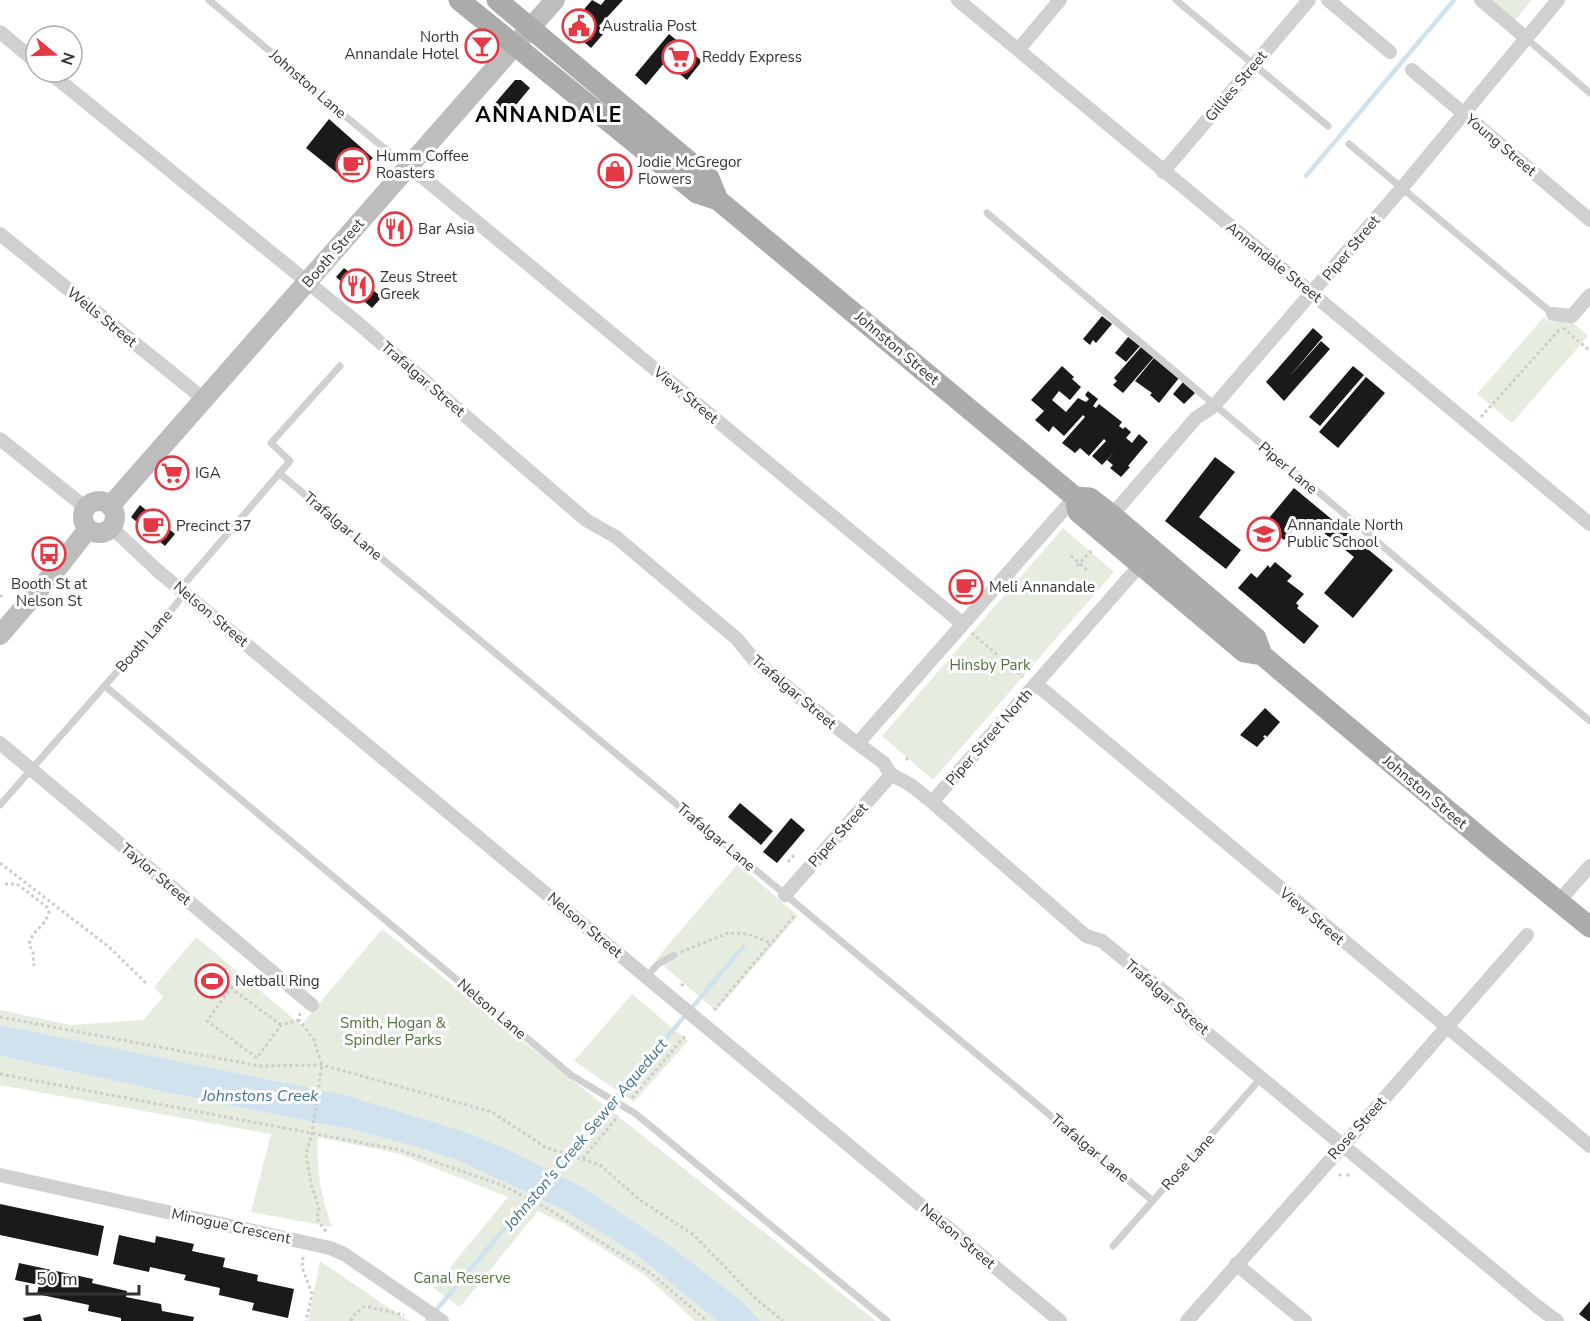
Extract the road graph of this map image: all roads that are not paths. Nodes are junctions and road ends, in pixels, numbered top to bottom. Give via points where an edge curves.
1 (209, 0) edge
2 (459, 0) edge
3 (497, 0) edge
4 (555, 0) edge
5 (958, 0) edge
6 (1060, 0) edge
7 (1176, 0) edge
8 (1309, 0) edge
9 (1328, 0) edge
10 (1481, 0) edge
11 (1558, 0) edge
12 (530, 28) junction
13 (0, 32) edge
14 (1526, 38) junction
15 (514, 46) junction
16 (1018, 50) junction
17 (24, 52) edge
18 (1390, 52) dead end
19 (1253, 65) junction
20 (1412, 70) dead end
21 (64, 84) edge
22 (1590, 93) edge
23 (1463, 113) junction
24 (1328, 126) dead end
25 (1348, 144) dead end
26 (408, 168) junction
27 (1163, 172) junction
28 (1401, 189) junction
29 (718, 200) junction
30 (987, 213) dead end
31 (1590, 220) edge
32 (0, 234) edge
33 (307, 283) junction
34 (1313, 293) junction
35 (1590, 295) edge
36 (1553, 315) joint
37 (340, 366) dead end
38 (205, 400) junction
39 (1214, 406) junction
40 (0, 439) edge
41 (279, 472) junction
42 (1075, 497) junction
43 (111, 506) junction
44 (86, 508) junction
45 (1112, 515) junction
46 (1590, 524) edge
47 (111, 527) junction
48 (88, 529) junction
49 (1141, 564) junction
50 (183, 591) junction
51 (966, 628) junction
52 (0, 635) edge
53 (1262, 655) junction
54 (1031, 682) junction
55 (105, 686) junction
56 (1590, 722) edge
57 (0, 743) edge
58 (858, 743) junction
59 (31, 770) junction
60 (891, 775) junction
61 (932, 802) junction
62 (0, 805) edge
63 (1590, 866) edge
64 (785, 895) junction
65 (1559, 901) junction
66 (1590, 927) edge
67 (1527, 934) dead end
68 (674, 955) road end
69 (647, 976) junction
70 (312, 1005) dead end
71 (1446, 1027) junction
72 (1261, 1078) junction
73 (1342, 1146) junction
74 (1590, 1146) edge
75 (0, 1175) edge
76 (1154, 1201) junction
77 (1113, 1246) dead end
78 (1236, 1264) junction
79 (1538, 1307) junction
80 (442, 1321) edge
81 (886, 1321) edge
82 (1060, 1321) edge
83 (1187, 1321) edge
84 (1305, 1321) edge
85 (1545, 1321) edge
86 (1557, 1321) edge

1 - 26 lane, Johnston Lane
2 - 15 main road, Johnston Street
3 - 12 main road, Johnston Street
4 - 12 main road, Booth Street
5 - 16 street, Annandale Street
6 - 16 street
7 - 19 lane
8 - 19 street, Gillies Street
9 - 18 street
10 - 14 street
11 - 14 street, Piper Street
12 - 15 main road, Booth Street
12 - 29 main road, Johnston Street via 709,178
13 - 17 street
14 - 22 lane
14 - 23 street, Piper Street
15 - 26 main road, Booth Street
15 - 29 main road, Johnston Street via 696,193
16 - 27 street, Annandale Street
19 - 24 lane
19 - 27 street, Gillies Street
20 - 23 street, Young Street
21 - 33 street, Trafalgar Street
23 - 28 street, Piper Street
23 - 31 street, Young Street
25 - 28 lane
26 - 33 main road, Booth Street
26 - 51 street, View Street
27 - 34 street, Annandale Street
28 - 34 street, Piper Street
28 - 36 lane
29 - 42 main road, Johnston Street
30 - 39 lane, Piper Lane
32 - 38 street, Wells Street
33 - 38 main road, Booth Street
33 - 58 street, Trafalgar Street via 586,520 616,537 737,639 755,661
34 - 39 street, Piper Street
34 - 46 street, Annandale Street
35 - 36 street via 1572,316
37 - 41 lane via 271,443 290,461
38 - 43 main road, Booth Street
39 - 45 street, Piper Street via 1196,418
39 - 56 lane, Piper Lane
40 - 44 street
41 - 50 lane, Booth Lane via 186,582
41 - 64 lane, Trafalgar Lane
42 - 45 main road, Johnston Street via 1090,498
42 - 49 main road, Johnston Street via 1078,512
42 - 51 street
43 - 44 main road via 98,501
43 - 47 main road via 115,519
44 - 48 main road via 83,518
45 - 53 main road, Johnston Street via 1256,638
47 - 48 main road via 99,533
47 - 50 street, Nelson Street
48 - 52 main road
49 - 53 main road, Johnston Street via 1244,652
49 - 54 street, Piper Street North
50 - 55 lane, Booth Lane
50 - 69 street, Nelson Street
51 - 58 street
53 - 65 main road, Johnston Street
54 - 61 street, Piper Street North
54 - 71 street, View Street
55 - 59 lane, Booth Lane
55 - 81 lane, Nelson Lane via 577,1080 636,1114
57 - 59 street, Taylor Street
58 - 60 street, Trafalgar Street via 885,763
59 - 62 lane, Booth Lane
59 - 70 street, Taylor Street
60 - 61 street, Trafalgar Street
60 - 64 street, Piper Street
61 - 72 street, Trafalgar Street via 1086,936 1102,941 1180,1005 1190,1019
63 - 65 street
64 - 76 lane, Trafalgar Lane
65 - 66 main road, Johnston Street
67 - 71 street, Rose Street
68 - 69 lane via 657,964
69 - 82 street, Nelson Street
71 - 73 street, Rose Street
71 - 74 street, View Street
72 - 73 street, Trafalgar Street
72 - 76 lane, Rose Lane
73 - 78 street, Rose Street
73 - 79 street, Trafalgar Street
75 - 80 street, Minogue Crescent via 337,1250
76 - 77 lane, Rose Lane
78 - 83 street, Rose Street
78 - 84 street
79 - 85 street, Trafalgar Street
79 - 86 street, Trafalgar Street

